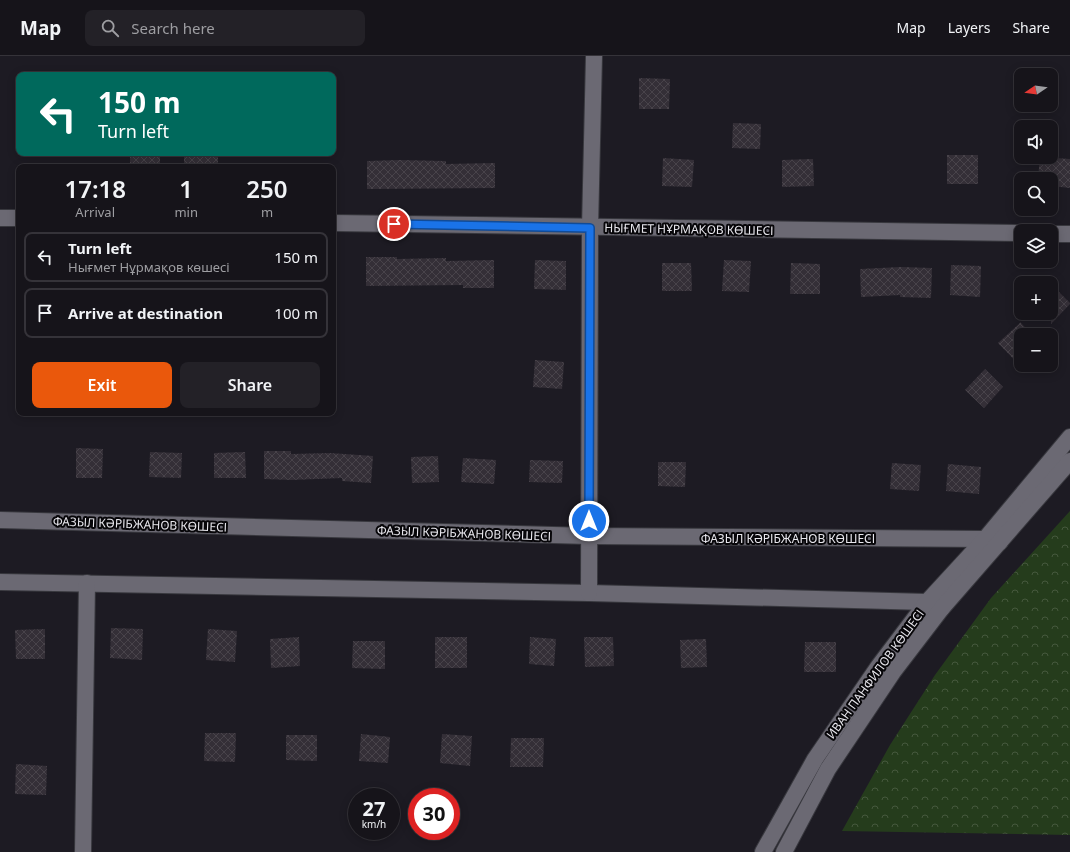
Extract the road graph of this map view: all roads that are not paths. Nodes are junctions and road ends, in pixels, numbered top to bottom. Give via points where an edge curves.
1 (594, 56) edge
2 (0, 218) edge
3 (16, 218) edge
4 (336, 223) edge
5 (590, 228) junction
6 (1014, 234) edge
7 (1058, 234) edge
8 (1070, 234) edge
9 (1070, 437) edge
10 (1070, 461) edge
11 (0, 520) edge
12 (589, 536) junction
13 (993, 540) junction
14 (0, 582) edge
15 (87, 583) junction
16 (589, 593) junction
17 (927, 602) junction
18 (942, 608) junction
19 (83, 852) edge
20 (763, 852) edge
21 (784, 852) edge

1 - 5 street
2 - 3 street
4 - 5 street, НЫҒМЕТ НҰРМАҚОВ КӨШЕСІ
5 - 6 street, НЫҒМЕТ НҰРМАҚОВ КӨШЕСІ
5 - 12 street
7 - 8 street
9 - 13 street, ИВАН ПАНФИЛОВ КӨШЕСІ
10 - 13 street, ИВАН ПАНФИЛОВ КӨШЕСІ
11 - 12 street, ФАЗЫЛ КӘРІБЖАНОВ КӨШЕСІ
12 - 13 street, ФАЗЫЛ КӘРІБЖАНОВ КӨШЕСІ
12 - 16 street
13 - 17 street, ИВАН ПАНФИЛОВ КӨШЕСІ
13 - 18 street, ИВАН ПАНФИЛОВ КӨШЕСІ
14 - 15 street
15 - 16 street
15 - 19 street
16 - 17 street
17 - 18 street
17 - 20 street, ИВАН ПАНФИЛОВ КӨШЕСІ via 878,666 815,759
18 - 21 street, ИВАН ПАНФИЛОВ КӨШЕСІ via 893,672 828,769

